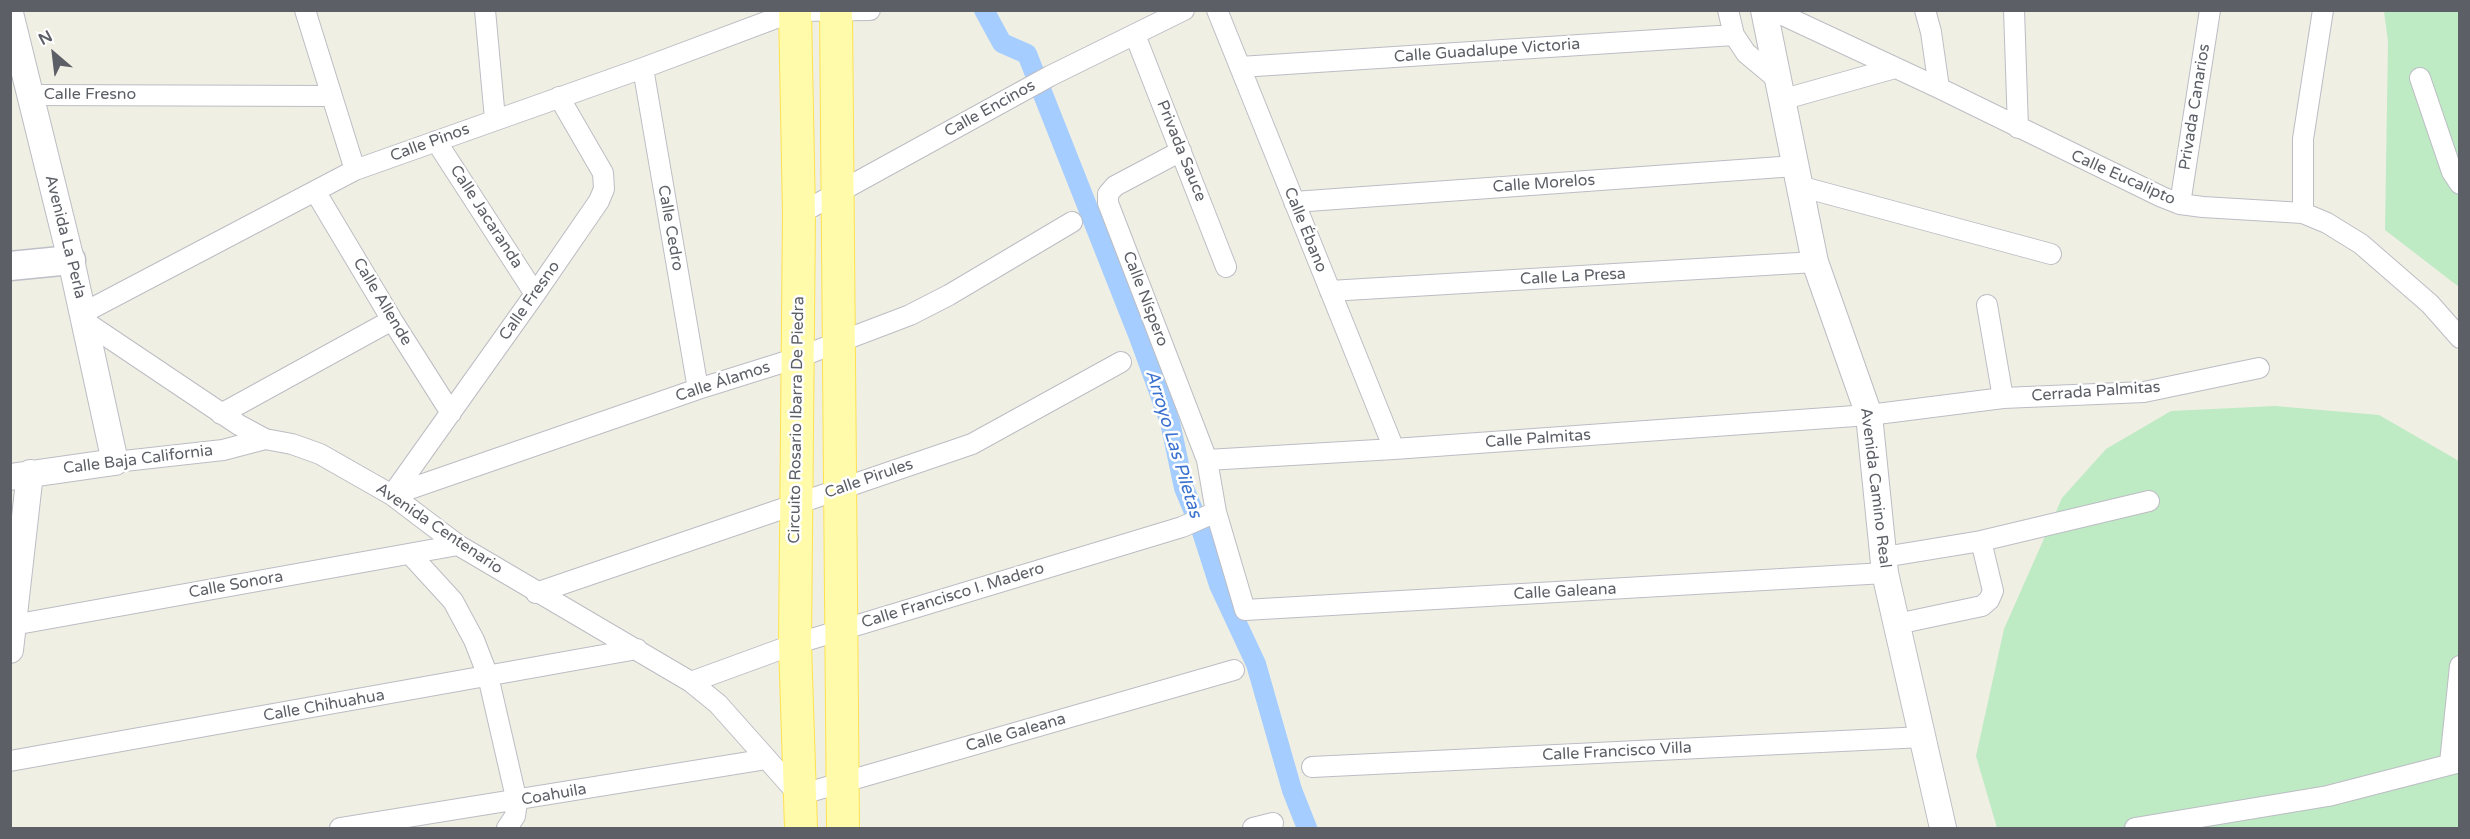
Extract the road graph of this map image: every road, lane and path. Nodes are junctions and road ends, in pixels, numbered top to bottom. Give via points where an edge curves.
1 (305, 10) edge
2 (485, 10) edge
3 (870, 10) edge
4 (1184, 10) edge
5 (1217, 10) edge
6 (1728, 10) edge
7 (1764, 10) edge
8 (1772, 10) edge
9 (1925, 10) edge
10 (2014, 10) edge
11 (2210, 10) edge
12 (2323, 10) edge
13 (795, 11) edge
14 (836, 11) edge
15 (10, 13) edge
16 (1135, 34) junction
17 (1734, 35) junction
18 (1240, 67) junction
19 (643, 68) junction
20 (1895, 68) junction
21 (2420, 78) dead end
22 (1938, 88) junction
23 (1779, 89) junction
24 (29, 95) junction
25 (331, 96) junction
26 (559, 97) junction
27 (495, 119) junction
28 (2018, 128) junction
29 (436, 141) junction
30 (1181, 151) junction
31 (355, 170) junction
32 (1797, 176) junction
33 (2460, 184) edge
34 (315, 190) junction
35 (838, 193) junction
36 (1294, 202) junction
37 (2180, 204) junction
38 (2303, 213) junction
39 (799, 214) junction
40 (1072, 222) dead end
41 (2051, 254) dead end
42 (71, 260) junction
43 (1815, 262) junction
44 (10, 266) edge
45 (1226, 267) dead end
46 (1330, 291) junction
47 (535, 294) junction
48 (1987, 305) dead end
49 (84, 317) junction
50 (392, 320) junction
51 (2460, 338) edge
52 (838, 342) junction
53 (797, 358) junction
54 (1121, 362) dead end
55 (2259, 368) dead end
56 (698, 389) junction
57 (2003, 398) junction
58 (451, 413) junction
59 (221, 414) junction
60 (1869, 415) junction
61 (265, 439) junction
62 (1394, 449) junction
63 (1207, 460) junction
64 (116, 462) junction
65 (20, 475) edge
66 (839, 489) junction
67 (392, 495) junction
68 (2149, 501) dead end
69 (795, 504) junction
70 (1211, 515) junction
71 (1981, 541) junction
72 (458, 545) junction
73 (410, 554) junction
74 (15, 562) edge
75 (1884, 565) junction
76 (537, 593) junction
77 (1245, 610) joint
78 (1897, 624) junction
79 (13, 625) junction
80 (840, 630) junction
81 (795, 644) junction
82 (10, 650) edge
83 (637, 650) junction
84 (2460, 666) edge
85 (1234, 670) dead end
86 (488, 676) junction
87 (691, 682) junction
88 (1923, 737) junction
89 (767, 759) junction
90 (10, 761) edge
91 (2455, 763) edge
92 (1312, 767) dead end
93 (844, 782) junction
94 (799, 795) junction
95 (517, 801) junction
96 (1273, 823) dead end
97 (340, 828) edge
98 (507, 828) edge
99 (801, 828) edge
100 (843, 828) edge
101 (1253, 828) edge
102 (1943, 828) edge
103 (2135, 828) edge

1 - 25 street
2 - 27 street
3 - 14 street
4 - 16 street, Calle Encinos
5 - 18 street, Calle Ébano
6 - 17 street
7 - 23 street, Avenida Camino Real
8 - 20 street, Calle Eucalipto
9 - 22 street
10 - 28 street
11 - 37 street, Privada Canarios
12 - 38 street via 2303,139
13 - 14 street
13 - 19 street, Calle Pinos
13 - 39 main road, Circuito Rosario Ibarra De Piedra
14 - 35 main road
15 - 24 street, Avenida La Perla
16 - 30 street, Privada Sauce
16 - 35 street, Calle Encinos via 1027,88
17 - 18 street, Calle Guadalupe Victoria
17 - 23 street
18 - 36 street, Calle Ébano
19 - 26 street, Calle Pinos
19 - 56 street, Calle Cedro
20 - 22 street, Calle Eucalipto
20 - 23 street
21 - 33 street via 2452,172
22 - 28 street, Calle Eucalipto
23 - 32 street, Avenida Camino Real
24 - 25 street, Calle Fresno
24 - 42 street, Avenida La Perla
25 - 31 street
26 - 27 street, Calle Pinos
26 - 47 street, Calle Fresno via 603,173 604,189
27 - 29 street, Calle Pinos
28 - 37 street, Calle Eucalipto
29 - 31 street, Calle Pinos
29 - 47 street, Calle Jacaranda
30 - 45 street, Privada Sauce
30 - 63 street, Calle Níspero via 1115,186 1108,194 1108,203
31 - 34 street, Calle Pinos
32 - 36 street, Calle Morelos
32 - 41 street, Calle Morelos
32 - 43 street, Avenida Camino Real
34 - 49 street, Calle Pinos
34 - 50 street, Calle Allende
35 - 39 street, Calle Encinos
35 - 52 main road
36 - 46 street, Calle Ébano
37 - 38 street, Calle Eucalipto
38 - 51 street, Calle Eucalipto via 2361,244 2430,304
39 - 53 main road, Circuito Rosario Ibarra De Piedra
40 - 52 street, Calle Álamos via 910,315
42 - 44 main road
42 - 49 street, Avenida La Perla
43 - 46 street, Calle La Presa
43 - 60 street, Avenida Camino Real
46 - 62 street, Calle Ébano
47 - 58 street, Calle Fresno
48 - 57 street
49 - 59 street, Avenida Centenario
49 - 64 street, Avenida La Perla
50 - 58 street, Calle Allende
50 - 59 street
52 - 53 street, Calle Álamos
52 - 66 main road
53 - 56 street, Calle Álamos
53 - 69 main road, Circuito Rosario Ibarra De Piedra
54 - 66 street, Calle Pirules via 972,444
55 - 57 street, Cerrada Palmitas via 2144,392
56 - 67 street, Calle Álamos
57 - 60 street, Cerrada Palmitas
58 - 67 street, Calle Fresno
59 - 61 street, Avenida Centenario
60 - 62 street, Calle Palmitas
60 - 75 street, Avenida Camino Real
61 - 64 street, Calle Baja California via 223,450
61 - 67 street, Avenida Centenario via 320,454
62 - 63 street, Calle Palmitas
63 - 70 street, Calle Níspero
64 - 65 street, Calle Baja California
65 - 74 street
66 - 69 street, Calle Pirules
66 - 80 main road
67 - 72 street, Avenida Centenario
68 - 71 street, Calle Galeana
69 - 76 street, Calle Pirules
69 - 81 main road, Circuito Rosario Ibarra De Piedra
70 - 77 street, Calle Níspero
70 - 80 street, Calle Francisco I. Madero
71 - 75 street, Calle Galeana
71 - 78 street via 1993,591 1989,600 1982,606
72 - 73 street, Calle Sonora
72 - 76 street, Avenida Centenario
73 - 79 street, Calle Sonora
73 - 86 street via 453,601
74 - 79 street
75 - 77 street, Calle Galeana
75 - 78 street, Avenida Camino Real
76 - 83 street, Avenida Centenario
78 - 88 street, Avenida Camino Real
79 - 82 street
80 - 81 street, Calle Francisco I. Madero
80 - 93 main road
81 - 87 street, Calle Francisco I. Madero
81 - 94 main road, Circuito Rosario Ibarra De Piedra
83 - 86 street, Calle Chihuahua
83 - 87 street, Avenida Centenario
84 - 91 street
85 - 93 street, Calle Galeana
86 - 90 street, Calle Chihuahua
86 - 95 street
87 - 89 street, Avenida Centenario via 718,704
88 - 92 street, Calle Francisco Villa
88 - 102 street, Avenida Camino Real
89 - 94 street, Avenida Centenario
89 - 95 street, Coahuila
91 - 103 street via 2328,796
93 - 94 street, Calle Galeana
93 - 100 main road
94 - 99 main road, Circuito Rosario Ibarra De Piedra
95 - 97 street, Coahuila
95 - 98 street via 515,816
96 - 101 street

